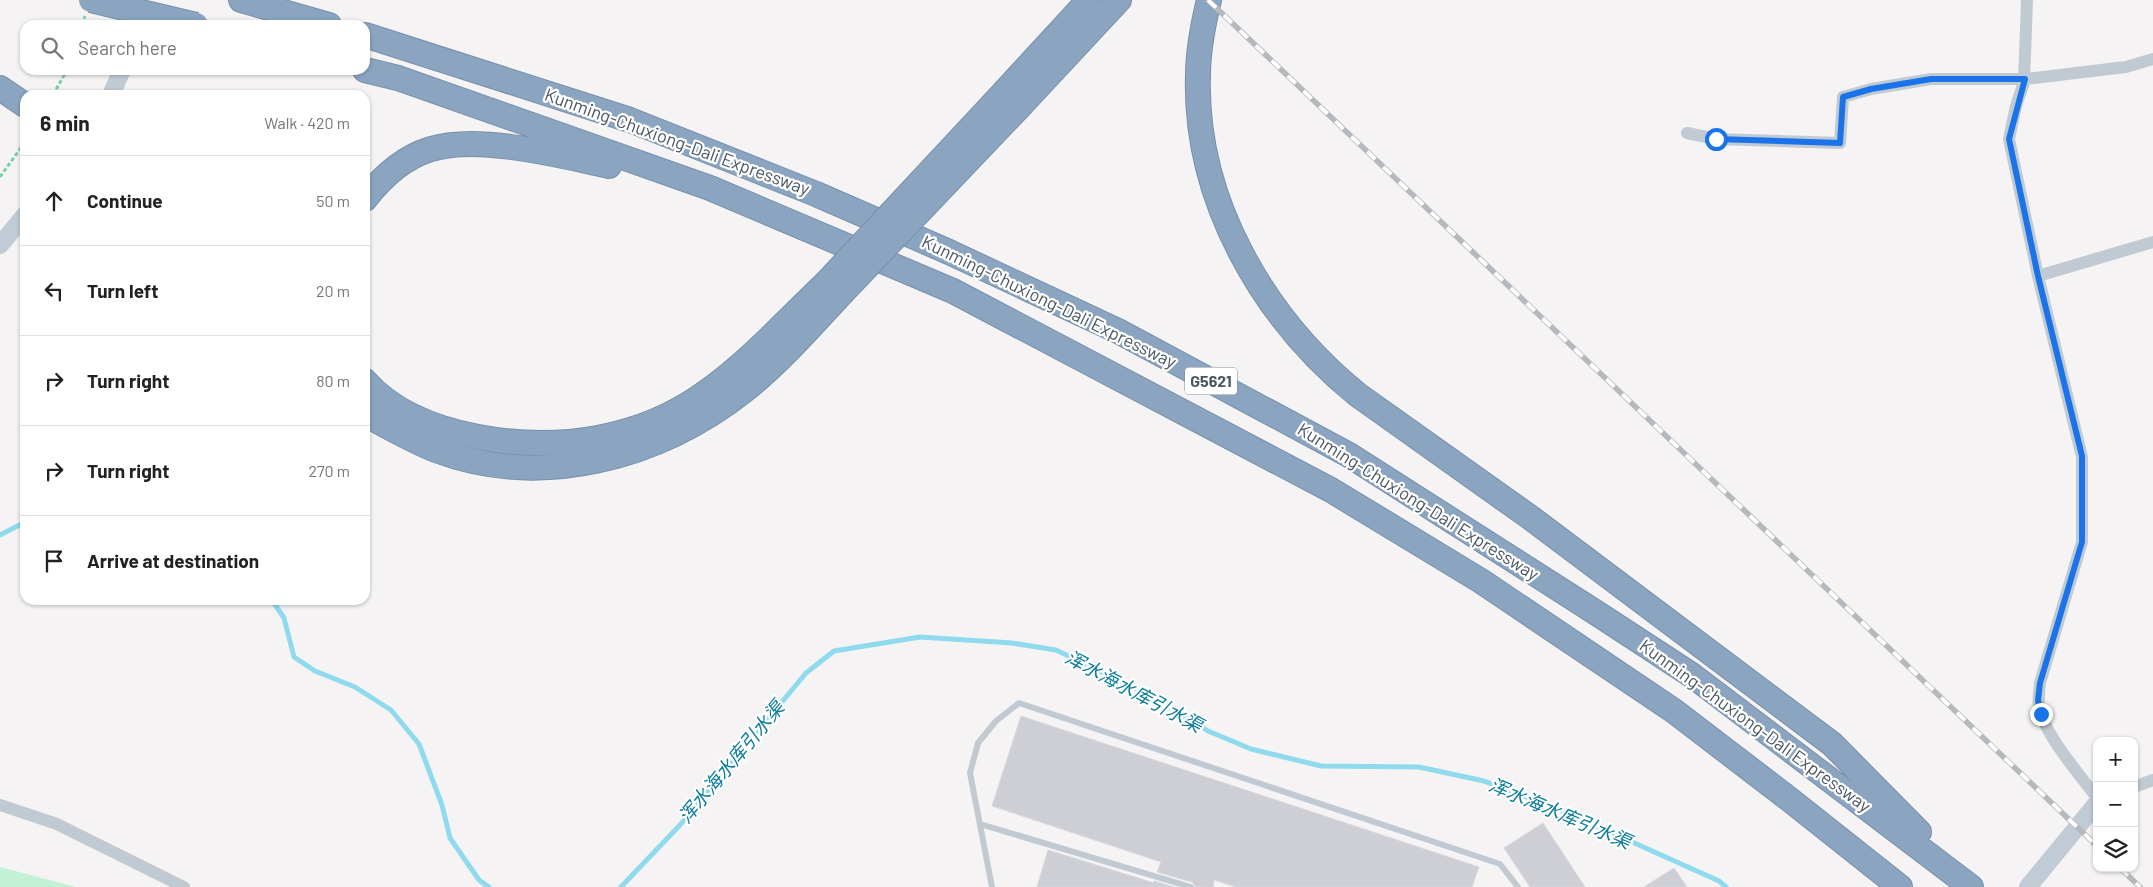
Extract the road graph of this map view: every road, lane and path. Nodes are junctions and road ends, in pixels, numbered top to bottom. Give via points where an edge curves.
1 (92, 0) edge
2 (145, 0) edge
3 (243, 0) edge
4 (1089, 0) edge
5 (1119, 0) edge
6 (1209, 0) edge
7 (2028, 0) edge
8 (139, 20) edge
9 (175, 20) edge
10 (312, 20) edge
11 (370, 37) edge
12 (2153, 59) edge
13 (370, 71) edge
14 (64, 75) edge
15 (120, 75) edge
16 (2025, 79) junction
17 (0, 88) edge
18 (57, 90) edge
19 (112, 90) edge
20 (1014, 96) junction
21 (20, 102) edge
22 (1687, 132) dead end
23 (20, 149) edge
24 (0, 177) edge
25 (710, 188) junction
26 (370, 194) edge
27 (20, 221) edge
28 (2153, 242) edge
29 (0, 245) edge
30 (2038, 276) junction
31 (834, 288) junction
32 (370, 386) edge
33 (370, 417) edge
34 (2153, 780) edge
35 (2138, 786) edge
36 (2093, 792) edge
37 (0, 805) edge
38 (2093, 808) edge
39 (980, 824) junction
40 (184, 887) edge
41 (992, 887) edge
42 (1191, 887) edge
43 (1518, 887) edge
44 (1900, 887) edge
45 (1972, 887) edge
46 (2028, 887) edge

1 - 9 highway, bridge
2 - 8 street
3 - 10 highway
4 - 20 highway
5 - 20 highway
6 - 45 highway via 1201,34 1198,74 1200,122 1213,184 1224,216 1253,274 1300,339 1335,377 1366,401 1531,518 1832,744
7 - 16 street
11 - 45 highway, Kunming-Chuxiong-Dali Expressway / G5621 via 630,120 816,194 1127,336 1349,455 1595,612 1693,676
12 - 16 street via 2126,67
13 - 25 highway, Kunming-Chuxiong-Dali Expressway / G5621 via 398,78
14 - 18 path
15 - 19 street
16 - 22 street via 1931,79 1843,97 1840,143 1716,139
16 - 30 street via 2009,139
17 - 21 highway
20 - 31 highway, bridge
23 - 24 path
25 - 26 highway via 537,150 462,142 442,145 406,160
25 - 44 highway, Kunming-Chuxiong-Dali Expressway / G5621 via 953,291 1331,490 1481,581 1674,711
27 - 29 street
28 - 30 street
30 - 36 street via 2082,456 2082,542 2040,683 2038,700 2050,733
31 - 32 highway via 709,391 660,419 608,436 544,444 469,436 415,418 392,406
31 - 33 highway via 757,380 721,407 651,445 598,462 538,468 471,461 436,450
34 - 35 street
37 - 40 street via 57,824
38 - 46 street
39 - 41 lane
39 - 42 lane
39 - 43 lane via 970,772 978,743 996,721 1019,703 1500,864

